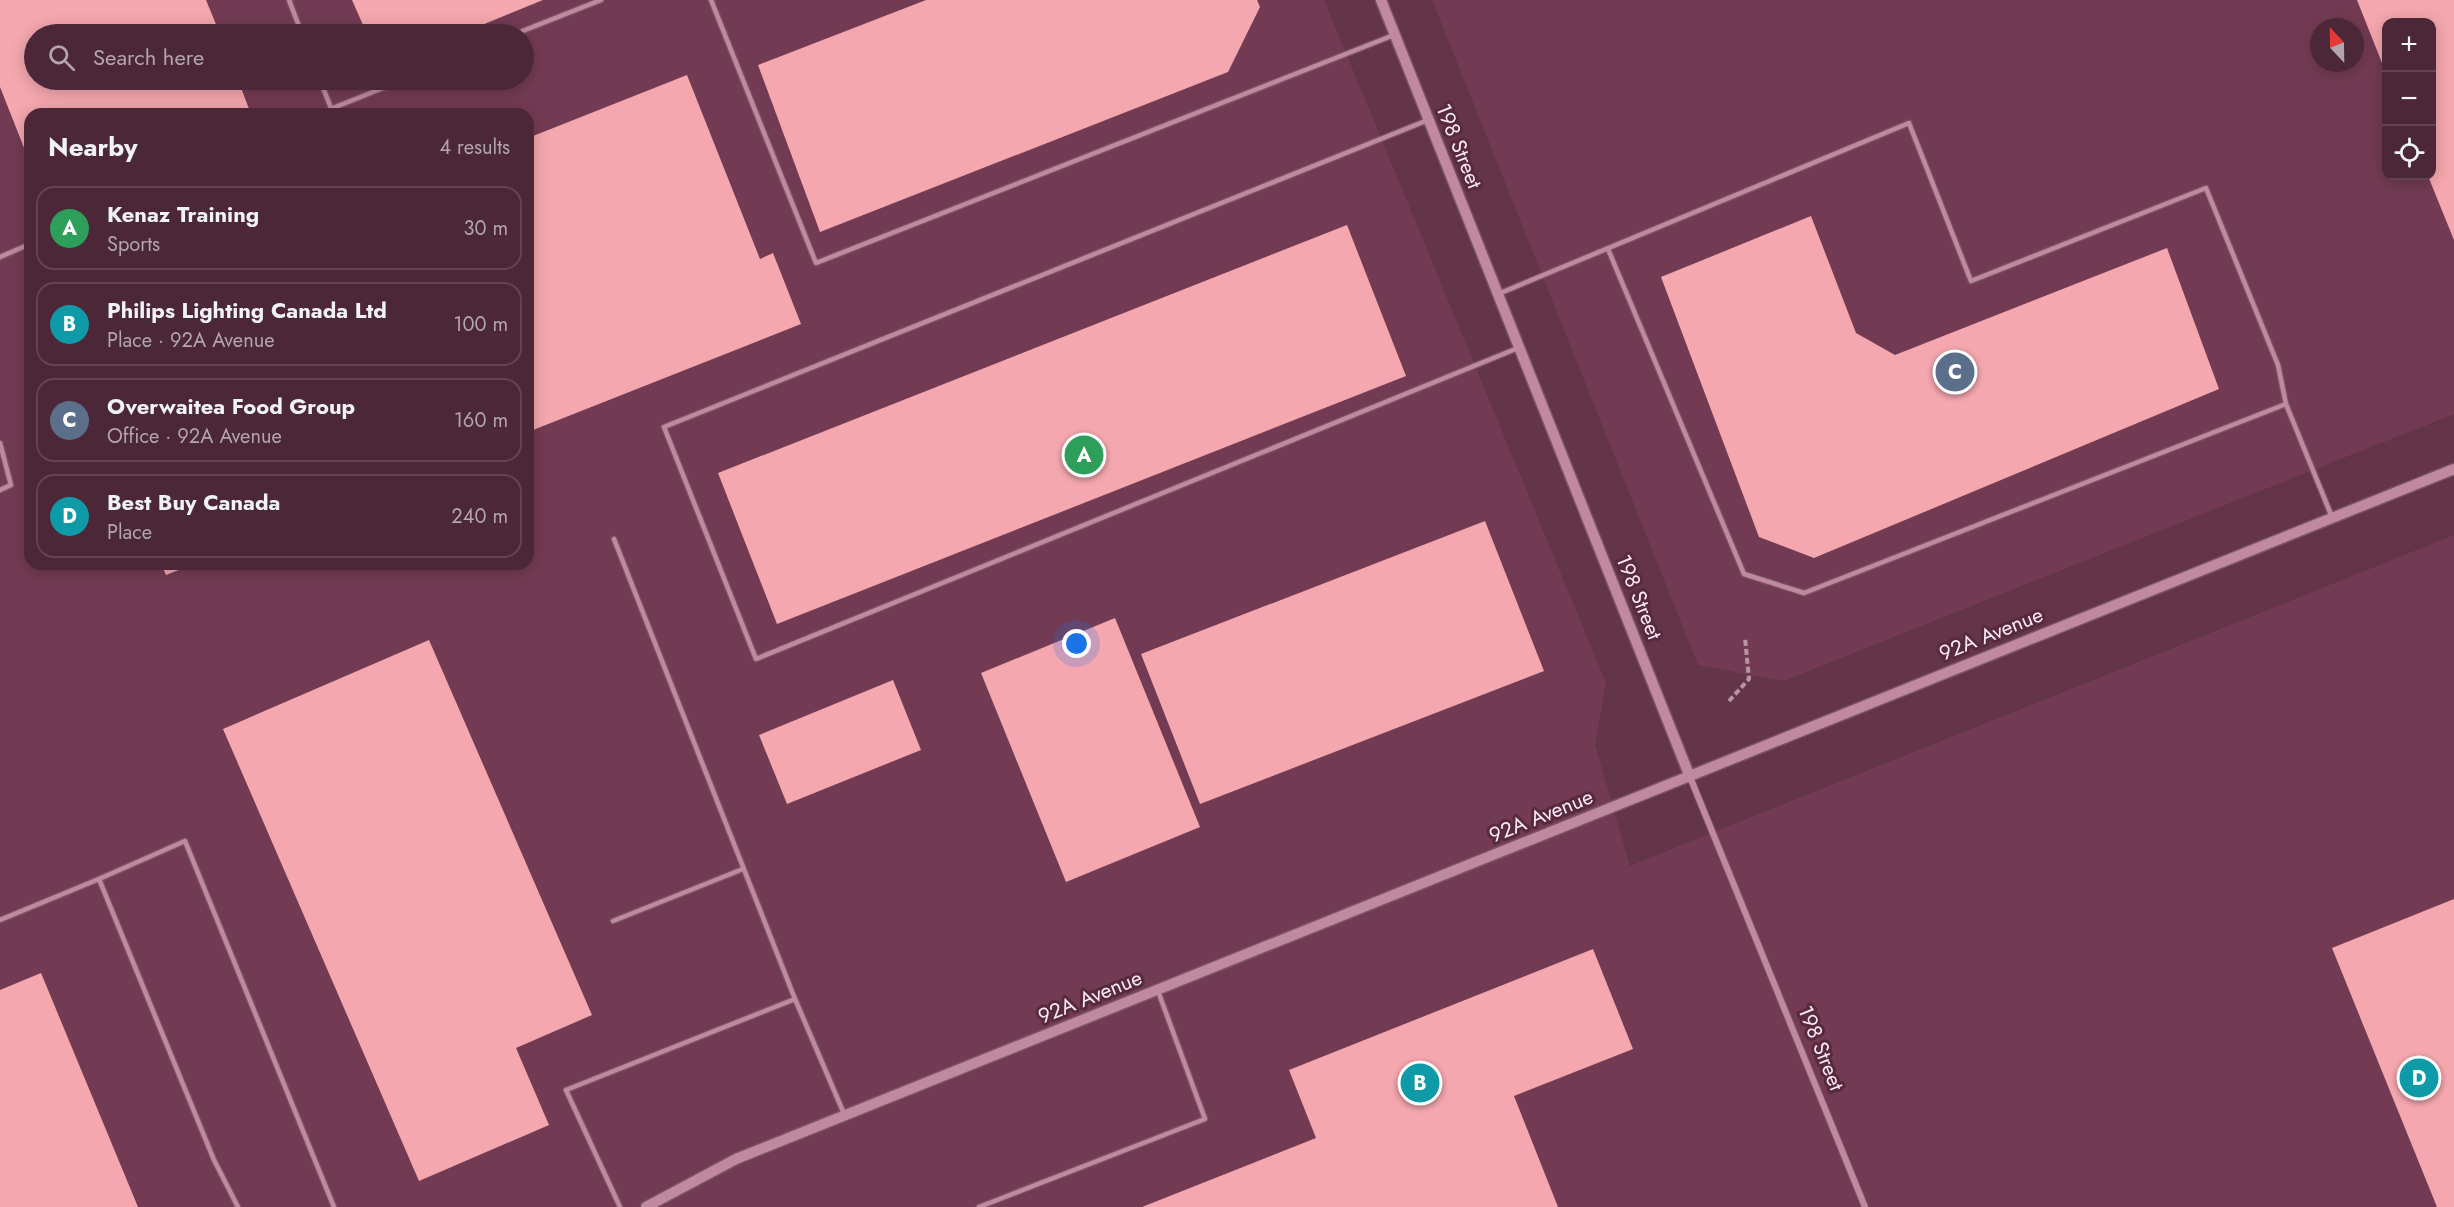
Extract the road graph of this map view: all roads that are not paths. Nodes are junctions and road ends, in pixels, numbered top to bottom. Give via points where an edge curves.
1 (289, 0) edge
2 (602, 0) edge
3 (711, 0) edge
4 (1381, 0) edge
5 (298, 24) edge
6 (534, 27) edge
7 (1394, 34) junction
8 (324, 90) edge
9 (377, 90) edge
10 (331, 108) joint
11 (1428, 120) junction
12 (24, 247) edge
13 (1608, 249) junction
14 (0, 257) edge
15 (1498, 294) junction
16 (1519, 348) junction
17 (2286, 404) junction
18 (0, 442) edge
19 (2454, 469) edge
20 (0, 490) edge
21 (2333, 518) junction
22 (614, 539) dead end
23 (1690, 777) junction
24 (743, 869) junction
25 (99, 879) junction
26 (0, 920) edge
27 (613, 921) dead end
28 (1157, 990) junction
29 (795, 999) junction
30 (845, 1116) junction
31 (238, 1207) edge
32 (334, 1207) edge
33 (620, 1207) edge
34 (646, 1207) edge
35 (979, 1207) edge
36 (1865, 1207) edge

1 - 5 lane
2 - 6 lane
3 - 7 lane via 816,263
4 - 7 street, 198 Street
7 - 11 street, 198 Street
8 - 10 lane
9 - 10 lane
11 - 15 street, 198 Street
11 - 16 lane via 664,427 756,659
12 - 14 lane
13 - 15 lane
13 - 17 lane via 1744,574 1804,593
13 - 17 lane via 1909,123 1971,282 2206,188 2278,365
15 - 16 street, 198 Street
16 - 23 street, 198 Street
17 - 21 lane
18 - 20 lane via 11,485
19 - 21 street, 92A Avenue
21 - 23 street, 92A Avenue
22 - 24 lane
23 - 28 street, 92A Avenue
23 - 36 street, 198 Street
24 - 27 lane
24 - 29 lane
25 - 26 lane
25 - 31 lane via 214,1160
25 - 32 lane via 185,841
28 - 30 street, 92A Avenue
28 - 35 lane via 1205,1119
29 - 30 lane
29 - 33 lane via 566,1090
30 - 34 street, 92A Avenue via 736,1159

